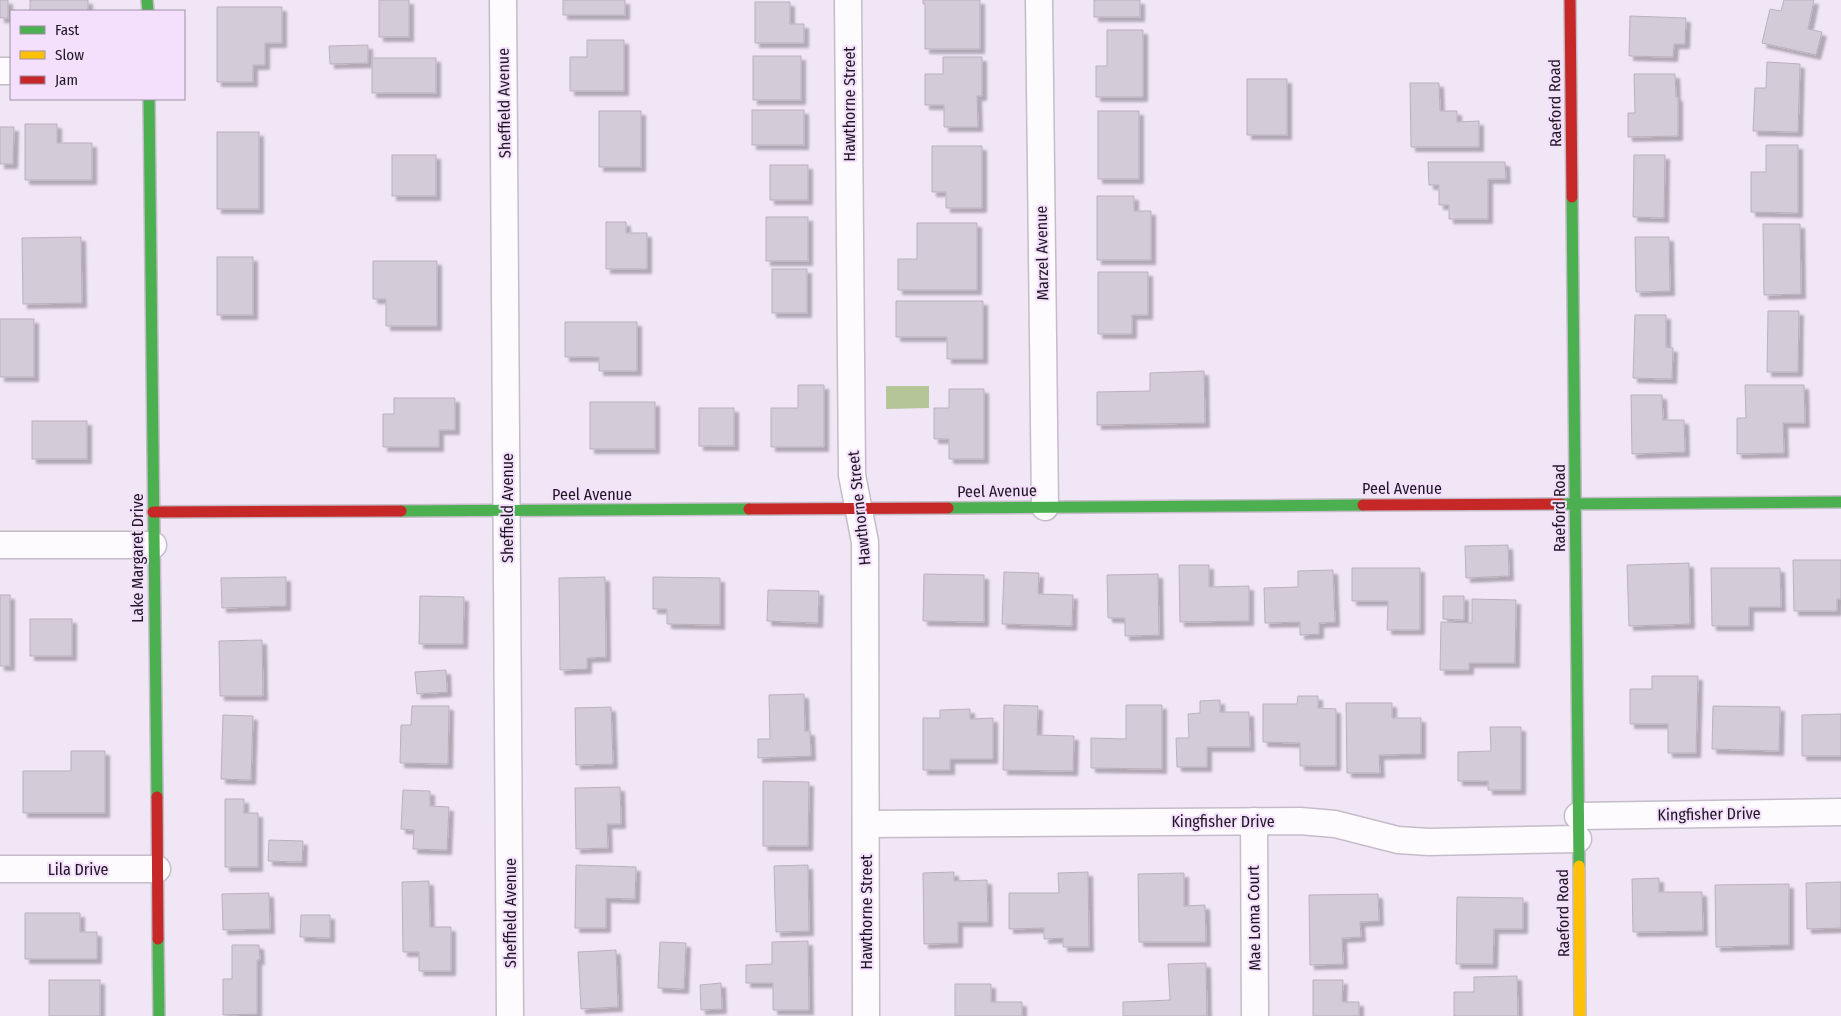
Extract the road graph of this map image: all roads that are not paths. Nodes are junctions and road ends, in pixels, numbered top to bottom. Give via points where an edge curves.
1 (503, 0) edge
2 (848, 0) edge
3 (1039, 0) edge
4 (1570, 0) edge
5 (149, 100) edge
6 (1841, 502) edge
7 (1575, 504) junction
8 (1045, 507) junction
9 (859, 509) junction
10 (508, 511) junction
11 (153, 512) junction
12 (0, 545) edge
13 (153, 545) junction
14 (1841, 812) edge
15 (1254, 821) junction
16 (866, 824) junction
17 (1578, 828) junction
18 (0, 869) edge
19 (156, 869) junction
20 (158, 1016) edge
21 (510, 1016) edge
22 (866, 1016) edge
23 (1255, 1016) edge
24 (1580, 1016) edge

1 - 10 street, Sheffield Avenue
2 - 9 street, Hawthorne Street via 852,475
3 - 8 street, Marzel Avenue
4 - 7 street, Raeford Road
5 - 11 street, Lake Margaret Drive
6 - 7 street, Peel Avenue
7 - 8 street, Peel Avenue
7 - 17 street, Raeford Road
8 - 9 street, Peel Avenue
9 - 10 street, Peel Avenue
9 - 16 street, Hawthorne Street via 865,542
10 - 11 street, Peel Avenue
10 - 21 street, Sheffield Avenue
11 - 13 street, Lake Margaret Drive
12 - 13 street
13 - 19 street, Lake Margaret Drive
14 - 17 street, Kingfisher Drive
15 - 16 street, Kingfisher Drive
15 - 17 street, Kingfisher Drive via 1335,824 1398,840 1428,842
15 - 23 street, Mae Loma Court
16 - 22 street, Hawthorne Street
17 - 24 street, Raeford Road
18 - 19 street, Lila Drive
19 - 20 street, Lake Margaret Drive

